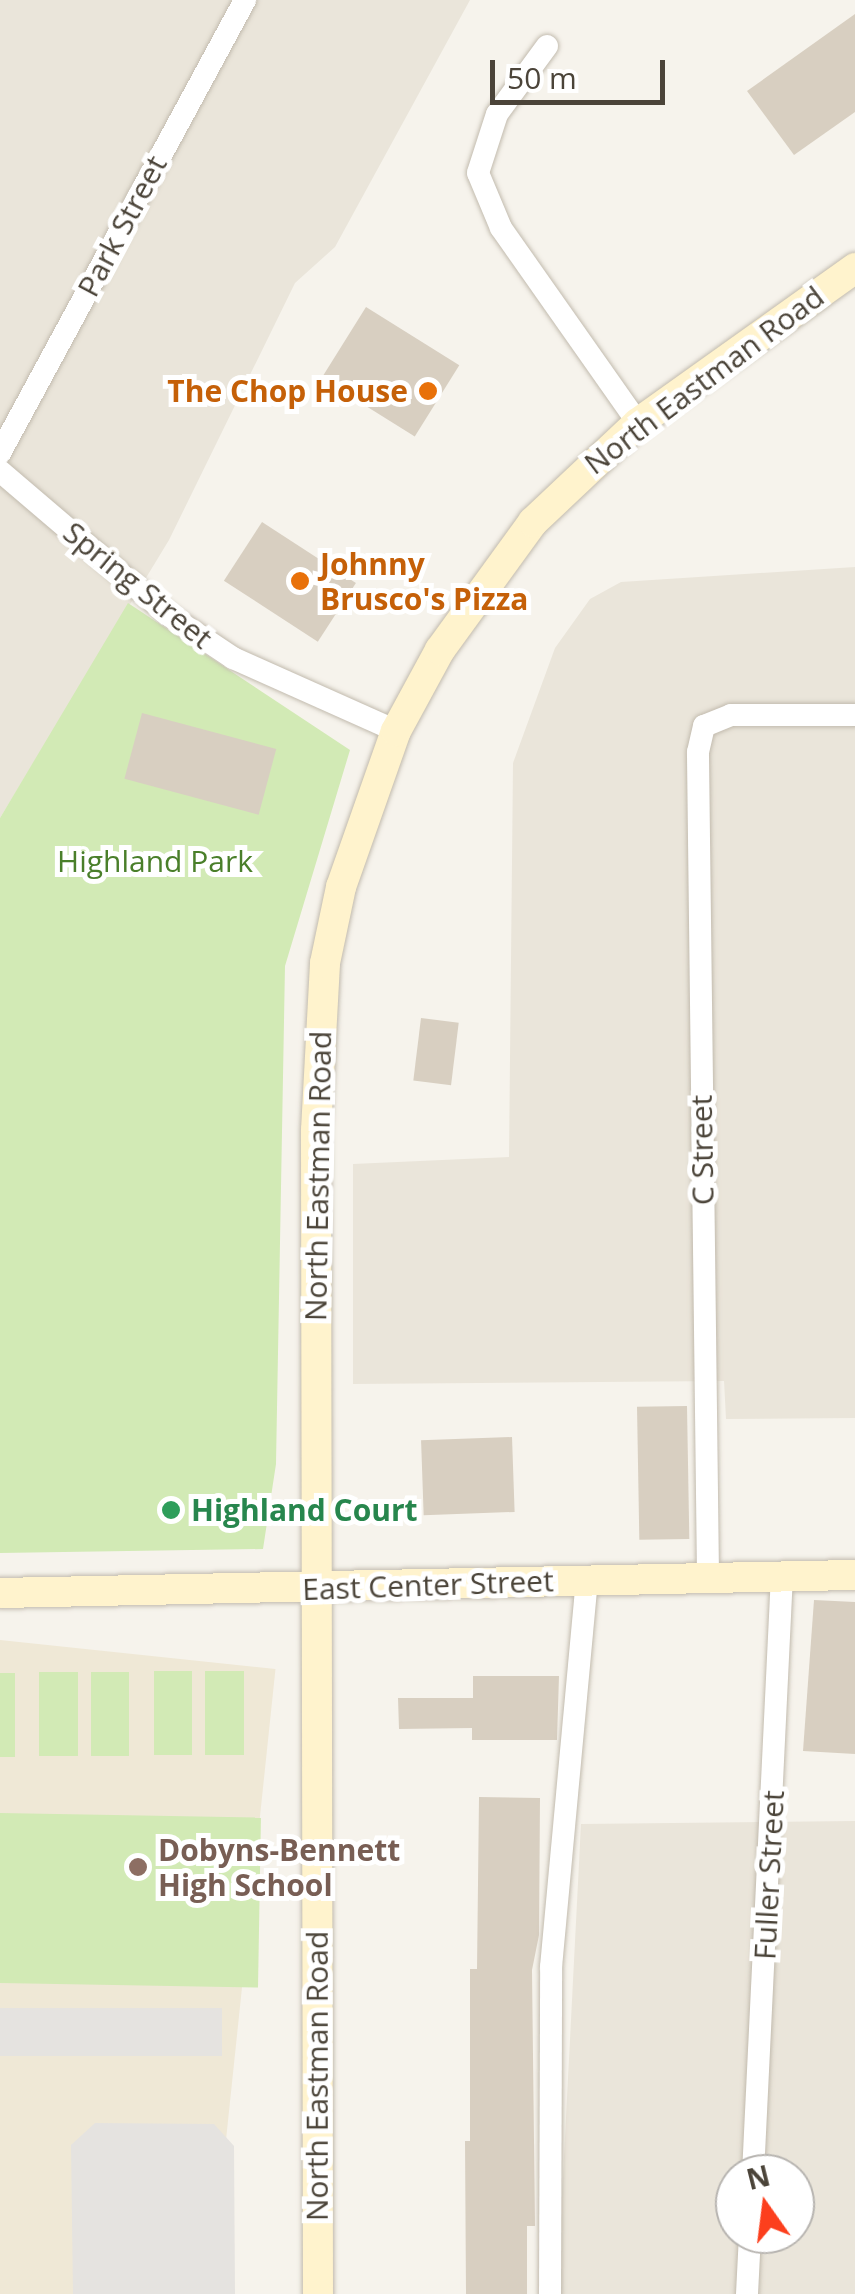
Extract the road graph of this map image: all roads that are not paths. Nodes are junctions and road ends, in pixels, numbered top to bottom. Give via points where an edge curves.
1 (244, 0) edge
2 (547, 46) dead end
3 (855, 268) edge
4 (638, 423) junction
5 (0, 453) edge
6 (0, 472) edge
7 (855, 715) edge
8 (396, 731) junction
9 (708, 1575) junction
10 (782, 1575) junction
11 (855, 1575) edge
12 (587, 1580) junction
13 (314, 1589) junction
14 (0, 1593) edge
15 (755, 2154) edge
16 (749, 2254) edge
17 (318, 2294) edge
18 (550, 2294) edge
19 (747, 2294) edge

1 - 5 street, Park Street
2 - 4 street via 497,114 478,174 501,228
3 - 4 main road, North Eastman Road
4 - 8 main road, North Eastman Road via 576,476 496,566
6 - 8 street, Spring Street via 170,616 232,658
7 - 9 street, C Street via 731,716 704,726 698,752
8 - 13 main road, North Eastman Road via 341,887 320,1015
9 - 10 main road, East Center Street
9 - 12 main road, East Center Street
10 - 11 main road, East Center Street
10 - 15 street, Fuller Street
12 - 13 main road, East Center Street
12 - 18 street via 551,1967
13 - 14 main road, East Center Street
13 - 17 main road, North Eastman Road
16 - 19 street

